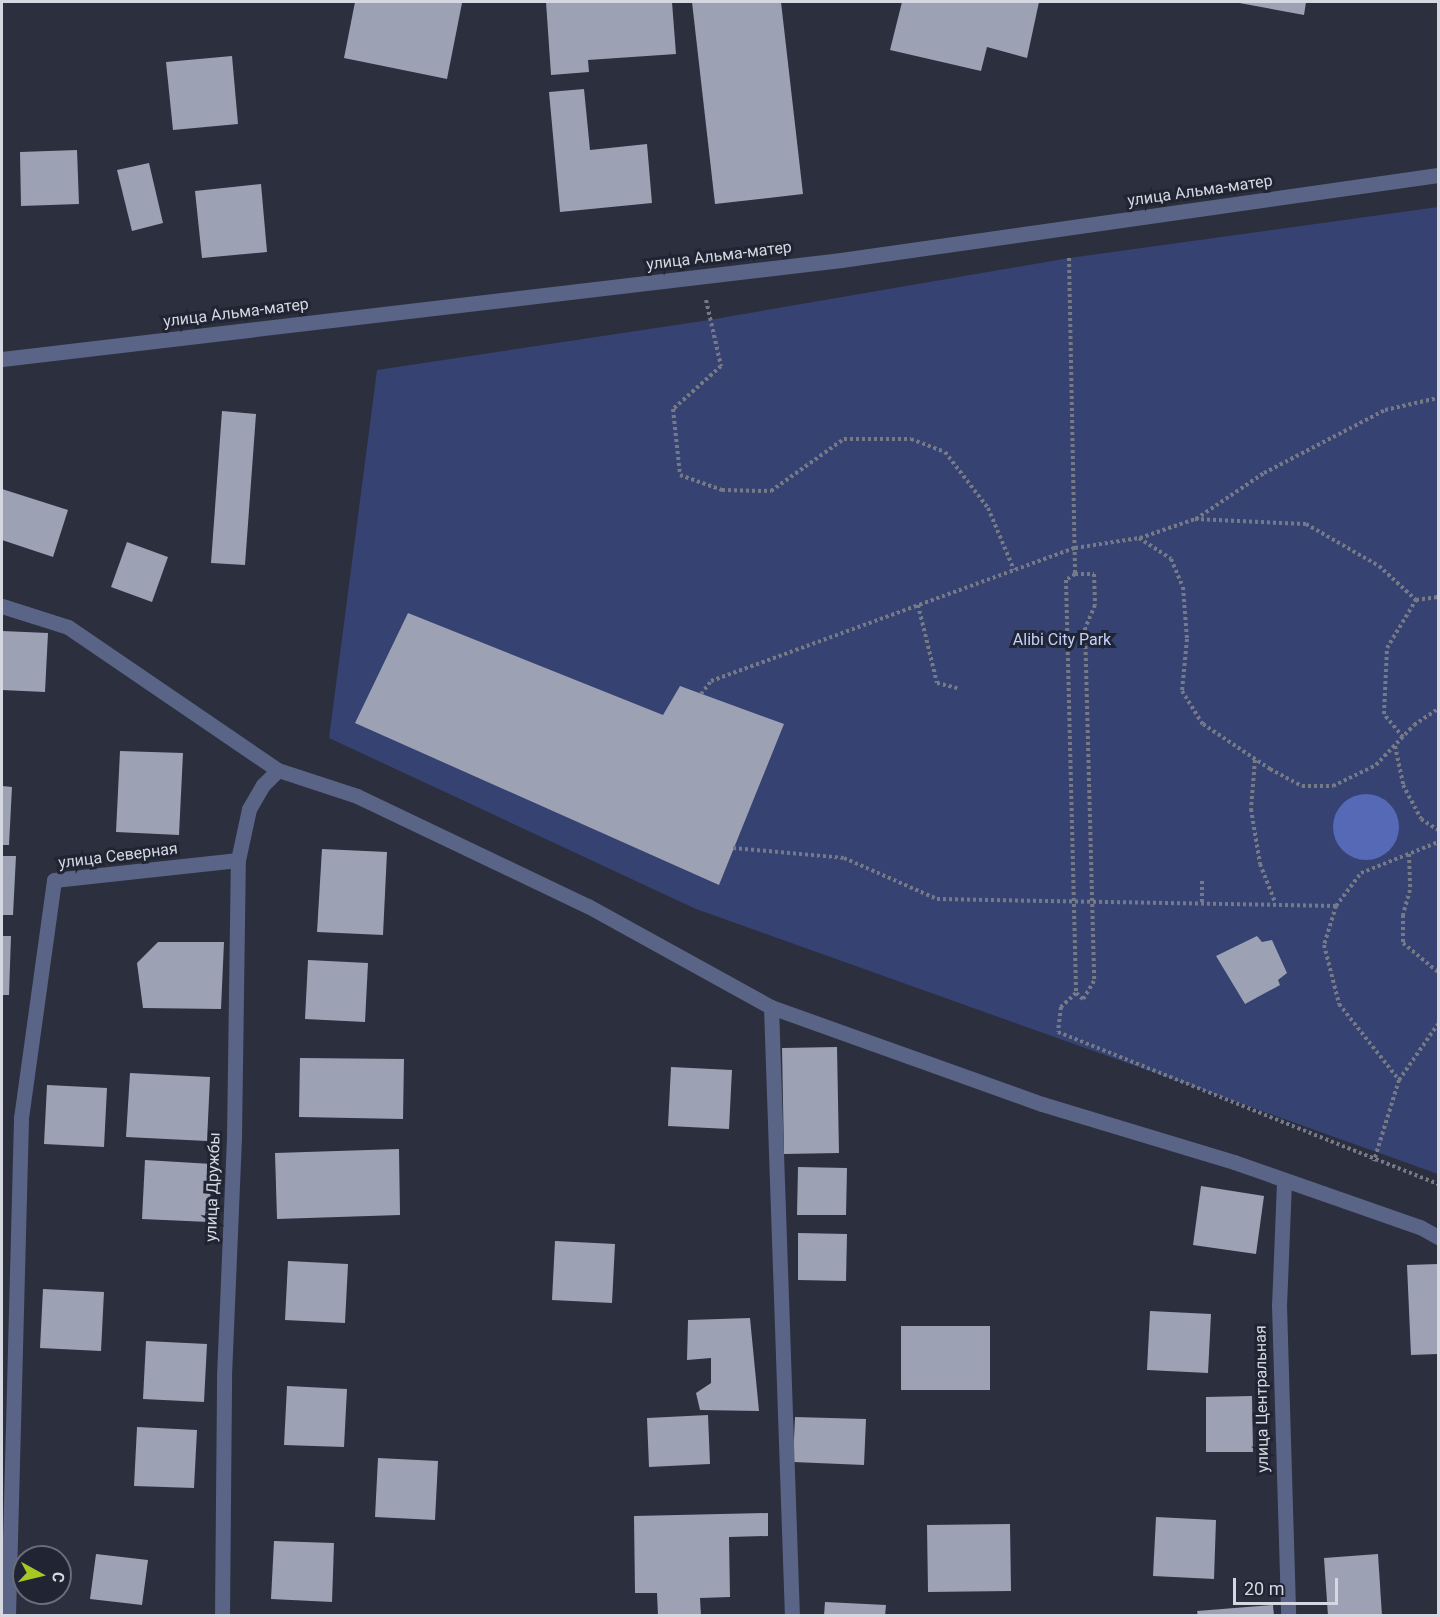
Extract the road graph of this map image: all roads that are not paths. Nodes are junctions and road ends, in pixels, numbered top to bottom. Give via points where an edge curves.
1 (1438, 175) edge
2 (2, 359) edge
3 (2, 606) edge
4 (278, 770) junction
5 (238, 860) junction
6 (771, 1007) junction
7 (1284, 1182) junction
8 (1438, 1237) edge
9 (8, 1616) edge
10 (222, 1616) edge
11 (792, 1616) edge
12 (1288, 1616) edge

1 - 2 street, улица Альма-матер via 841,260
3 - 4 street via 68,627
4 - 5 street, улица Дружбы via 263,785 249,809
4 - 6 street via 357,796 588,906
5 - 9 street, улица Северная via 54,880 21,1118
5 - 10 street, улица Дружбы via 234,1137 224,1376
6 - 7 street via 1042,1104 1234,1162
6 - 11 street
7 - 8 street via 1420,1227
7 - 12 street, улица Центральная via 1279,1305

